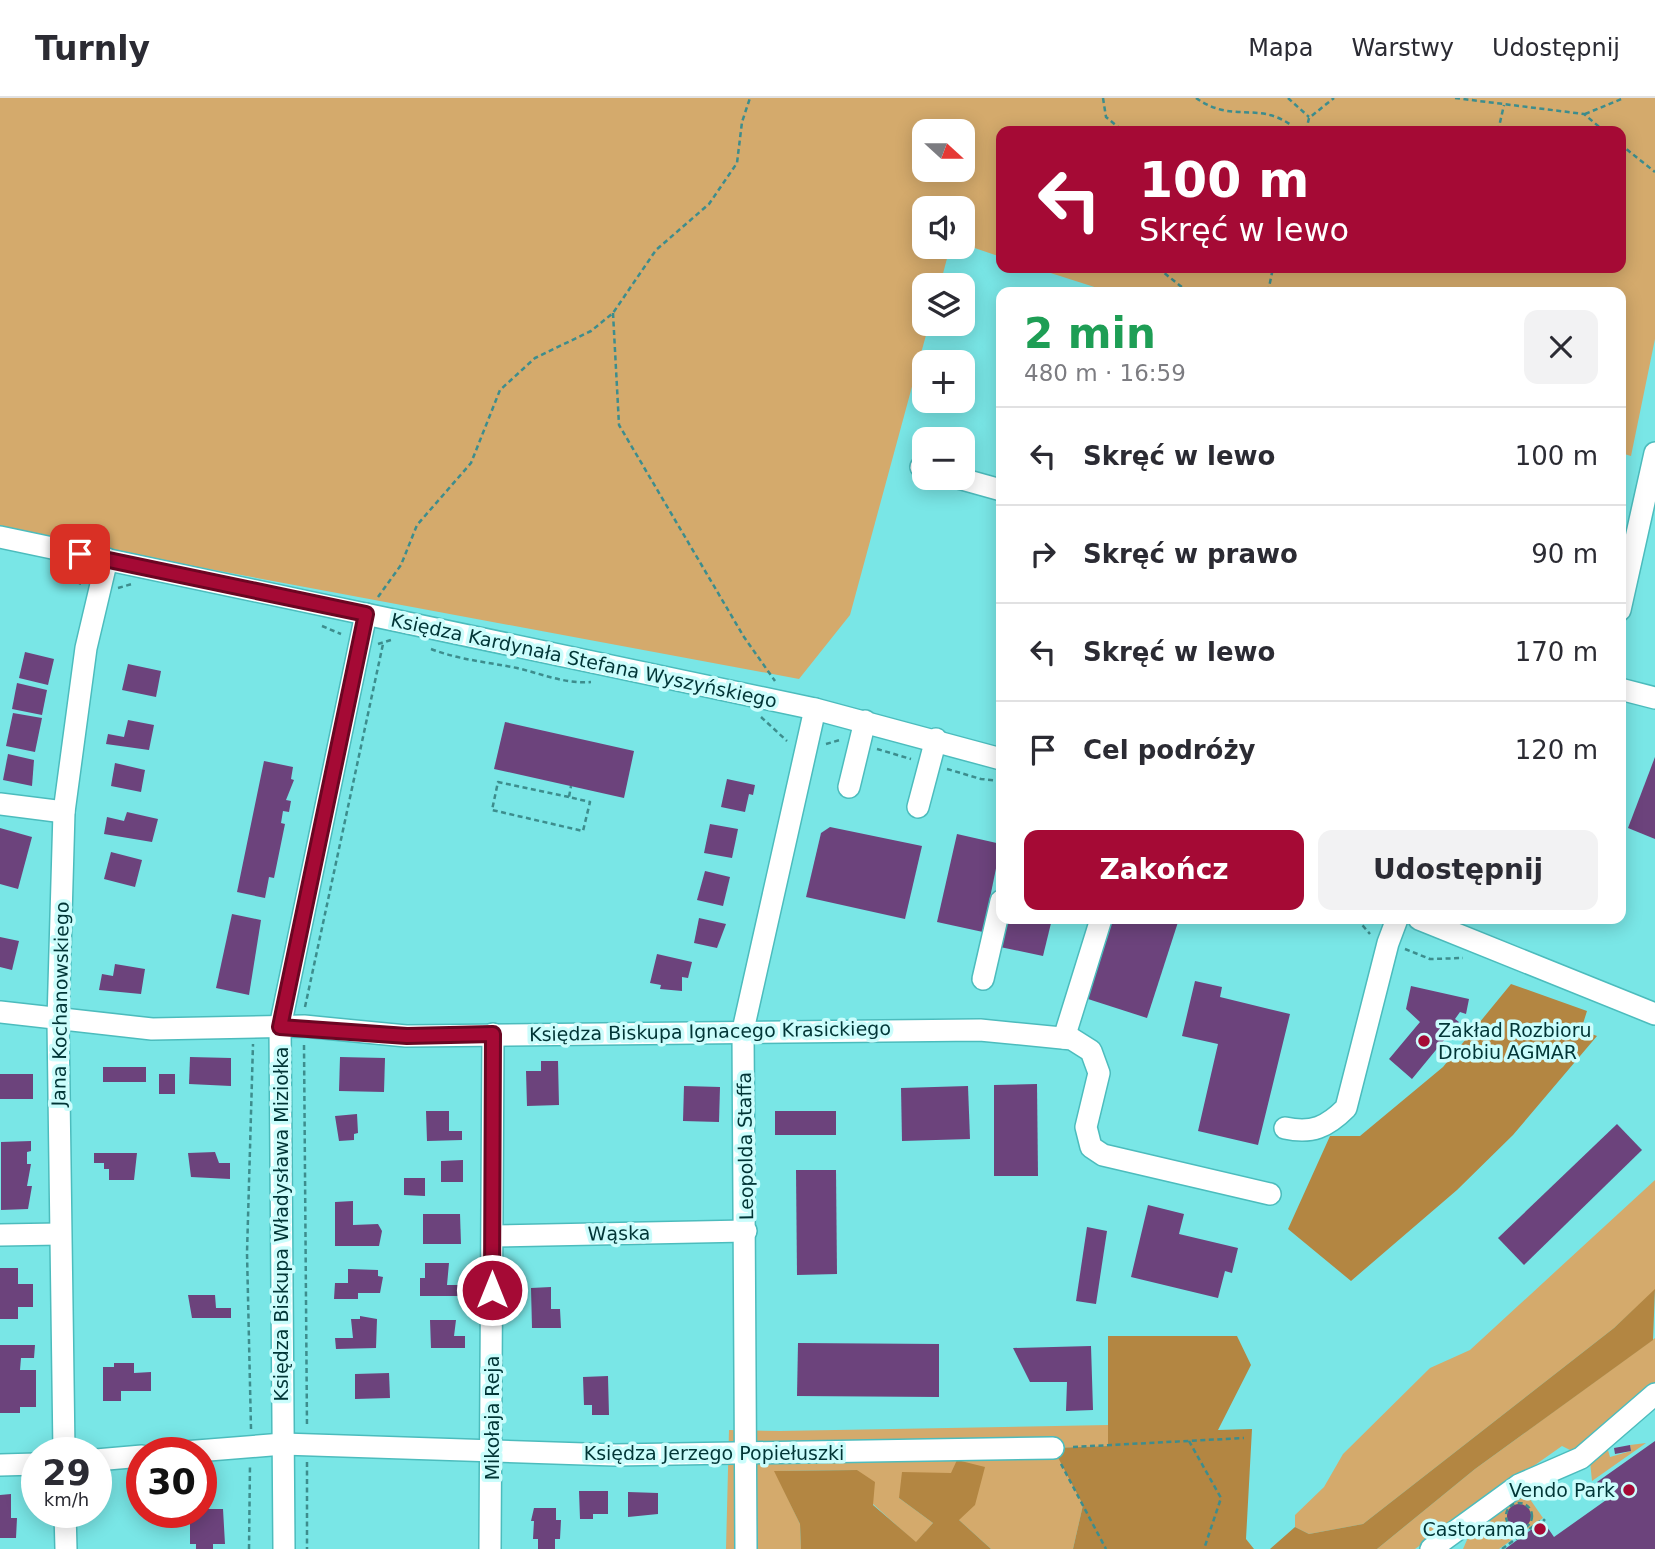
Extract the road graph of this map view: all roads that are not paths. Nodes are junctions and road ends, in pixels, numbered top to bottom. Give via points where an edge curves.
1 (1655, 453) edge
2 (975, 483) edge
3 (996, 489) edge
4 (0, 537) edge
5 (107, 559) junction
6 (1626, 583) edge
7 (366, 614) junction
8 (1626, 691) edge
9 (1655, 698) edge
10 (815, 709) junction
11 (865, 721) junction
12 (936, 739) junction
13 (996, 757) edge
14 (849, 788) dead end
15 (0, 804) edge
16 (918, 807) dead end
17 (64, 812) junction
18 (996, 923) edge
19 (1099, 924) edge
20 (1395, 924) edge
21 (1431, 924) edge
22 (983, 979) dead end
23 (0, 1012) edge
24 (1655, 1014) edge
25 (58, 1021) junction
26 (280, 1027) junction
27 (743, 1030) junction
28 (493, 1034) junction
29 (1064, 1038) junction
30 (1285, 1129) dead end
31 (1269, 1194) dead end
32 (746, 1231) junction
33 (60, 1234) junction
34 (0, 1235) edge
35 (493, 1236) junction
36 (1655, 1394) edge
37 (64, 1437) edge
38 (283, 1444) junction
39 (1053, 1448) road end
40 (217, 1449) edge
41 (492, 1451) junction
42 (746, 1453) junction
43 (21, 1464) edge
44 (0, 1465) edge
45 (65, 1528) edge
46 (66, 1549) edge
47 (284, 1549) edge
48 (490, 1549) edge
49 (746, 1549) edge
50 (1431, 1549) edge

1 - 6 street
2 - 3 street
4 - 5 street, Księdza Kardynała Stefana Wyszyńskiego
5 - 7 street, Księdza Kardynała Stefana Wyszyńskiego
5 - 17 street, Jana Kochanowskiego via 86,648
7 - 10 street, Księdza Kardynała Stefana Wyszyńskiego
7 - 26 street, Księdza Biskupa Władysława Miziołka
8 - 9 street
10 - 11 street, Księdza Kardynała Stefana Wyszyńskiego
10 - 27 street, Leopolda Staffa
11 - 12 street, Księdza Kardynała Stefana Wyszyńskiego
11 - 14 street
12 - 13 street, Księdza Kardynała Stefana Wyszyńskiego
12 - 16 street
15 - 17 street
17 - 25 street, Jana Kochanowskiego
18 - 22 street
19 - 29 street
20 - 30 street via 1346,1108 1316,1130
21 - 24 street
23 - 25 street, Księdza Biskupa Ignacego Krasickiego
25 - 26 street, Księdza Biskupa Ignacego Krasickiego via 152,1029
25 - 33 street, Jana Kochanowskiego
26 - 28 street, Księdza Biskupa Ignacego Krasickiego via 407,1036
26 - 38 street, Księdza Biskupa Władysława Miziołka
27 - 28 street, Księdza Biskupa Ignacego Krasickiego
27 - 29 street, Księdza Biskupa Ignacego Krasickiego via 967,1030
27 - 32 street, Leopolda Staffa
28 - 35 street, Mikołaja Reja
29 - 31 street, Księdza Biskupa Ignacego Krasickiego via 1091,1051 1099,1073 1086,1128 1091,1147 1103,1155
32 - 35 street, Wąska
32 - 42 street, Leopolda Staffa
33 - 34 street
33 - 37 street, Jana Kochanowskiego
35 - 41 street, Mikołaja Reja
36 - 50 street via 1581,1458 1519,1485
38 - 40 street, Księdza Jerzego Popiełuszki
38 - 41 street, Księdza Jerzego Popiełuszki
38 - 47 street, Księdza Biskupa Władysława Miziołka
39 - 42 street, Księdza Jerzego Popiełuszki
41 - 42 street, Księdza Jerzego Popiełuszki
41 - 48 street, Mikołaja Reja
42 - 49 street, Leopolda Staffa
43 - 44 street
45 - 46 street

